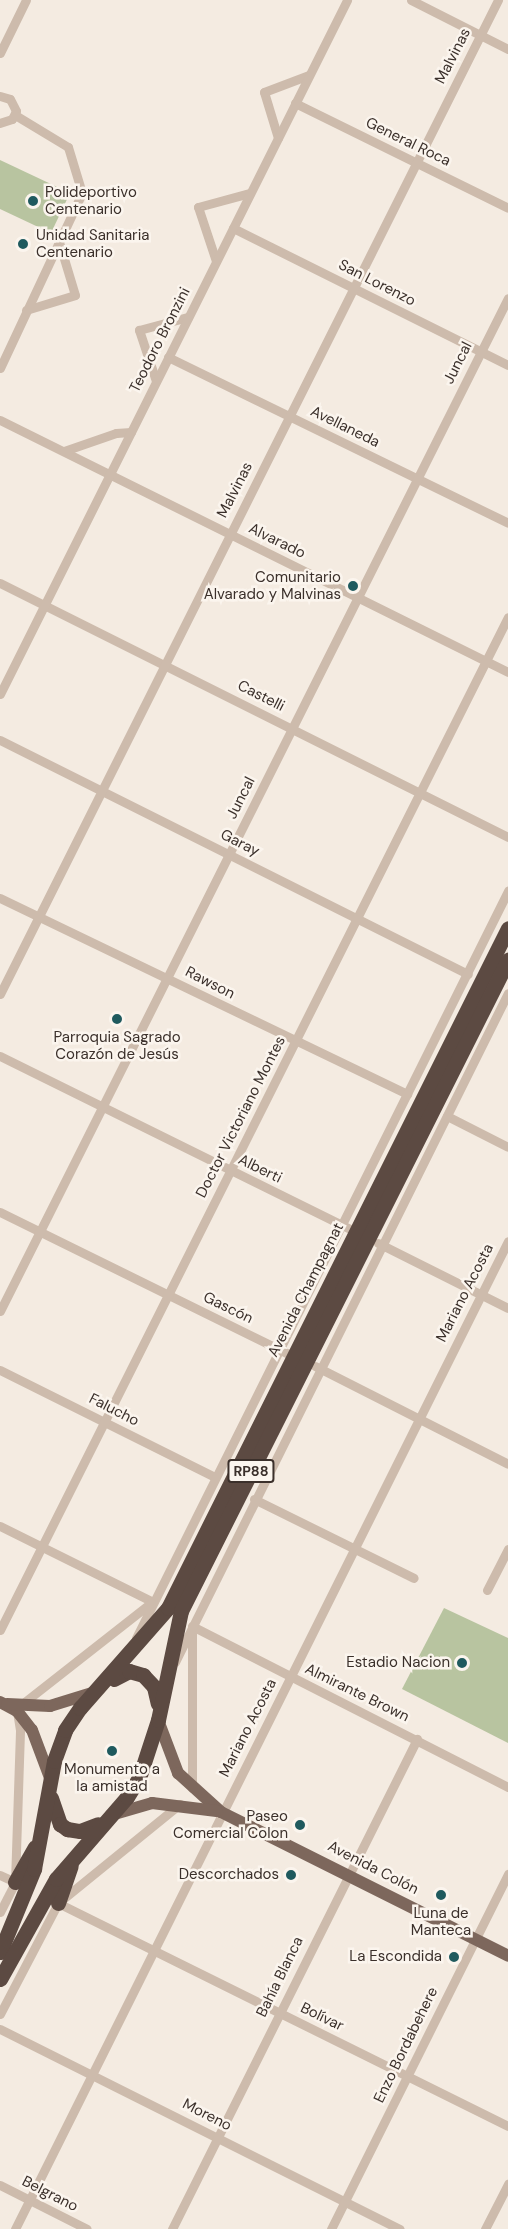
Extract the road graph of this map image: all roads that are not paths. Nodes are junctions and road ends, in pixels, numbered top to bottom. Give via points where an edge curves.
1 (26, 0) edge
2 (347, 0) edge
3 (411, 0) edge
4 (498, 0) edge
5 (480, 35) junction
6 (508, 49) edge
7 (0, 53) edge
8 (309, 75) junction
9 (0, 96) edge
10 (295, 103) junction
11 (15, 116) junction
12 (0, 123) edge
13 (278, 138) junction
14 (416, 163) junction
15 (250, 193) junction
16 (508, 208) edge
17 (233, 228) junction
18 (59, 242) junction
19 (216, 261) junction
20 (353, 288) junction
21 (508, 298) edge
22 (26, 310) junction
23 (188, 317) junction
24 (481, 352) junction
25 (168, 357) junction
26 (508, 365) edge
27 (0, 368) edge
28 (156, 381) junction
29 (289, 417) junction
30 (0, 420) edge
31 (131, 432) junction
32 (64, 452) junction
33 (110, 474) junction
34 (417, 479) junction
35 (508, 523) edge
36 (230, 534) junction
37 (0, 583) edge
38 (358, 598) junction
39 (44, 605) junction
40 (508, 617) edge
41 (486, 662) junction
42 (165, 665) junction
43 (508, 672) edge
44 (0, 694) edge
45 (292, 729) junction
46 (0, 740) edge
47 (102, 791) junction
48 (420, 793) junction
49 (508, 837) edge
50 (229, 854) junction
51 (508, 891) edge
52 (0, 898) edge
53 (39, 917) junction
54 (357, 919) junction
55 (508, 928) edge
56 (508, 960) edge
57 (468, 974) junction
58 (167, 978) junction
59 (0, 994) edge
60 (508, 994) edge
61 (295, 1042) junction
62 (0, 1056) edge
63 (407, 1095) junction
64 (103, 1107) junction
65 (447, 1116) junction
66 (508, 1147) edge
67 (231, 1171) junction
68 (0, 1212) edge
69 (340, 1224) junction
70 (40, 1232) junction
71 (368, 1238) junction
72 (508, 1241) edge
73 (481, 1295) junction
74 (168, 1296) junction
75 (508, 1308) edge
76 (0, 1311) edge
77 (277, 1348) junction
78 (306, 1362) junction
79 (0, 1370) edge
80 (419, 1419) junction
81 (105, 1422) junction
82 (508, 1464) edge
83 (215, 1477) junction
84 (254, 1499) junction
85 (0, 1526) edge
86 (43, 1547) junction
87 (354, 1548) junction
88 (508, 1549) edge
89 (414, 1578) dead end
90 (487, 1590) dead end
91 (153, 1602) junction
92 (192, 1626) junction
93 (0, 1630) edge
94 (125, 1661) junction
95 (291, 1676) junction
96 (165, 1683) junction
97 (98, 1689) junction
98 (1, 1703) edge
99 (19, 1708) junction
100 (159, 1716) junction
101 (417, 1739) junction
102 (50, 1786) junction
103 (508, 1787) edge
104 (192, 1789) junction
105 (180, 1804) junction
106 (222, 1812) junction
107 (106, 1818) junction
108 (45, 1828) junction
109 (75, 1856) junction
110 (508, 1874) edge
111 (0, 1875) edge
112 (348, 1875) junction
113 (15, 1882) junction
114 (58, 1903) junction
115 (0, 1912) edge
116 (475, 1939) junction
117 (154, 1950) junction
118 (0, 1952) edge
119 (508, 1956) edge
120 (0, 1979) edge
121 (279, 2012) junction
122 (0, 2014) edge
123 (0, 2029) edge
124 (92, 2074) junction
125 (408, 2076) junction
126 (508, 2126) edge
127 (217, 2137) junction
128 (508, 2184) edge
129 (0, 2185) edge
130 (29, 2200) junction
131 (345, 2201) junction
132 (15, 2229) edge
133 (87, 2229) edge
134 (172, 2229) edge
135 (331, 2229) edge
136 (400, 2229) edge
137 (485, 2229) edge

1 - 7 street
2 - 8 street, Teodoro Bronzini
3 - 5 street
4 - 5 street, Malvinas
5 - 6 street
5 - 14 street, Malvinas
8 - 10 street, Teodoro Bronzini
8 - 13 street via 264,92
9 - 11 street via 14,102
10 - 13 street, Teodoro Bronzini
10 - 14 street, General Roca
11 - 12 street
11 - 18 street via 64,142 77,170 82,193
13 - 15 street, Teodoro Bronzini
14 - 16 street, General Roca
14 - 20 street, Malvinas
15 - 17 street, Teodoro Bronzini
15 - 19 street via 198,207
17 - 19 street, Teodoro Bronzini
17 - 20 street, San Lorenzo
18 - 22 street
18 - 22 street via 75,295
19 - 23 street, Teodoro Bronzini
20 - 24 street, San Lorenzo
20 - 29 street, Malvinas
21 - 24 street, Juncal
22 - 27 street
23 - 25 street, Teodoro Bronzini
23 - 28 street via 139,330
24 - 26 street, San Lorenzo
24 - 34 street, Juncal
25 - 28 street, Teodoro Bronzini
25 - 29 street, Avellaneda
28 - 31 street, Teodoro Bronzini
29 - 34 street, Avellaneda
29 - 36 street, Malvinas
30 - 32 street, Alvarado
31 - 32 street via 116,433
31 - 33 street, Teodoro Bronzini
32 - 33 street, Alvarado
33 - 36 street, Alvarado
33 - 39 street, Teodoro Bronzini
34 - 35 street, Avellaneda
34 - 38 street, Juncal
36 - 38 street, Alvarado
36 - 42 street, Malvinas
37 - 39 street, Castelli
38 - 41 street, Alvarado
38 - 45 street, Juncal
39 - 42 street, Castelli
39 - 44 street, Teodoro Bronzini
40 - 41 street, Doctor Victoriano Montes
41 - 43 street, Alvarado
41 - 48 street, Doctor Victoriano Montes
42 - 45 street, Castelli
42 - 47 street, Malvinas
45 - 48 street, Castelli
45 - 50 street, Juncal
46 - 47 street, Garay
47 - 50 street, Garay
47 - 53 street, Malvinas
48 - 49 street, Castelli
48 - 54 street, Doctor Victoriano Montes
50 - 54 street, Garay
50 - 58 street, Juncal
51 - 57 street, Avenida Champagnat
52 - 53 street, Rawson
53 - 58 street, Rawson
53 - 59 street, Malvinas
54 - 57 street, Garay
54 - 61 street, Doctor Victoriano Montes
55 - 71 highway, Avenida Champagnat / RP88
56 - 71 highway, Avenida Champagnat / RP88
57 - 63 street, Avenida Champagnat
58 - 61 street, Rawson
58 - 64 street, Juncal
60 - 65 street, Avenida Champagnat
61 - 63 street, Rawson
61 - 67 street, Doctor Victoriano Montes
62 - 64 street, Alberti
63 - 69 street, Avenida Champagnat
64 - 67 street, Alberti
64 - 70 street, Juncal
65 - 66 street
65 - 71 street, Avenida Champagnat
67 - 69 street, Alberti
67 - 74 street, Doctor Victoriano Montes
68 - 70 street, Gascón
69 - 71 street, Alberti
69 - 77 street, Avenida Champagnat
70 - 74 street, Gascón
70 - 76 street, Juncal
71 - 73 street, Alberti
71 - 78 highway, Avenida Champagnat / RP88
71 - 78 street, Avenida Champagnat
72 - 73 street, Mariano Acosta
73 - 75 street, Alberti
73 - 80 street, Mariano Acosta
74 - 77 street, Gascón
74 - 81 street, Doctor Victoriano Montes
77 - 78 street, Gascón
77 - 83 street, Avenida Champagnat
78 - 80 street, Gascón
78 - 84 street, Avenida Champagnat
78 - 94 highway, Avenida Champagnat / RP88 via 168,1608
78 - 96 highway, Avenida Champagnat / RP88 via 181,1611
79 - 81 street, Falucho
80 - 82 street, Gascón
80 - 87 street, Mariano Acosta
81 - 83 street, Falucho
81 - 86 street, Doctor Victoriano Montes
83 - 91 street, Avenida Champagnat
84 - 87 street
84 - 92 street, Avenida Champagnat
85 - 86 street
86 - 91 street
86 - 93 street, Doctor Victoriano Montes
87 - 89 street
87 - 95 street, Mariano Acosta
88 - 90 street
91 - 94 street, Avenida Champagnat
91 - 99 street, Avenida Champagnat
92 - 95 street, Almirante Brown
92 - 96 street, Avenida Champagnat
92 - 104 street, Avenida Champagnat
94 - 97 highway, Avenida Champagnat / RP88
95 - 101 street, Almirante Brown
95 - 106 street, Mariano Acosta
96 - 100 highway, Avenida Champagnat / RP88
97 - 99 main road, Avenida Colón via 62,1704
97 - 100 highway, Avenida Colón / RP88 via 129,1671 144,1675 154,1687
97 - 102 highway, Avenida Champagnat / RP88 via 65,1730
98 - 99 main road, Avenida Colón
99 - 102 main road, Avenida Colón via 32,1730
99 - 113 street
100 - 104 main road, Avenida Colón via 167,1754
100 - 107 highway, Avenida Champagnat / RP88 via 139,1778
101 - 103 street, Almirante Brown
101 - 112 street, Bahía Blanca
102 - 107 highway, Avenida Colón via 58,1819 67,1829 80,1831
102 - 108 highway, Avenida Champagnat / RP88
104 - 106 main road, Avenida Colón
105 - 106 main road, Avenida Colón
105 - 107 main road, Avenida Colón via 152,1803
105 - 114 street
106 - 112 main road, Avenida Colón
106 - 117 street, Mariano Acosta
107 - 109 highway, Avenida Champagnat / RP88
108 - 113 highway
108 - 118 highway, Avenida Champagnat / RP88 via 24,1899
109 - 114 highway
109 - 120 highway, Avenida Champagnat / RP88 via 38,1906
110 - 116 street, Enzo Bordabehere
111 - 113 street
112 - 116 main road, Avenida Colón
112 - 121 street, Bahía Blanca
113 - 115 street
114 - 117 street, Bolívar
114 - 122 street
116 - 119 main road, Avenida Colón
116 - 125 street, Enzo Bordabehere
117 - 121 street, Bolívar
117 - 124 street, Mariano Acosta
121 - 125 street, Bolívar
121 - 127 street, Bahía Blanca
123 - 124 street, Moreno
124 - 127 street, Moreno
124 - 130 street, Mariano Acosta
125 - 126 street, Bolívar
125 - 131 street, Enzo Bordabehere
127 - 131 street, Moreno
127 - 134 street, Bahía Blanca
128 - 137 street
129 - 130 street, Belgrano
130 - 132 street, Mariano Acosta
130 - 133 street, Belgrano
131 - 135 street, Enzo Bordabehere
131 - 136 street, Moreno

